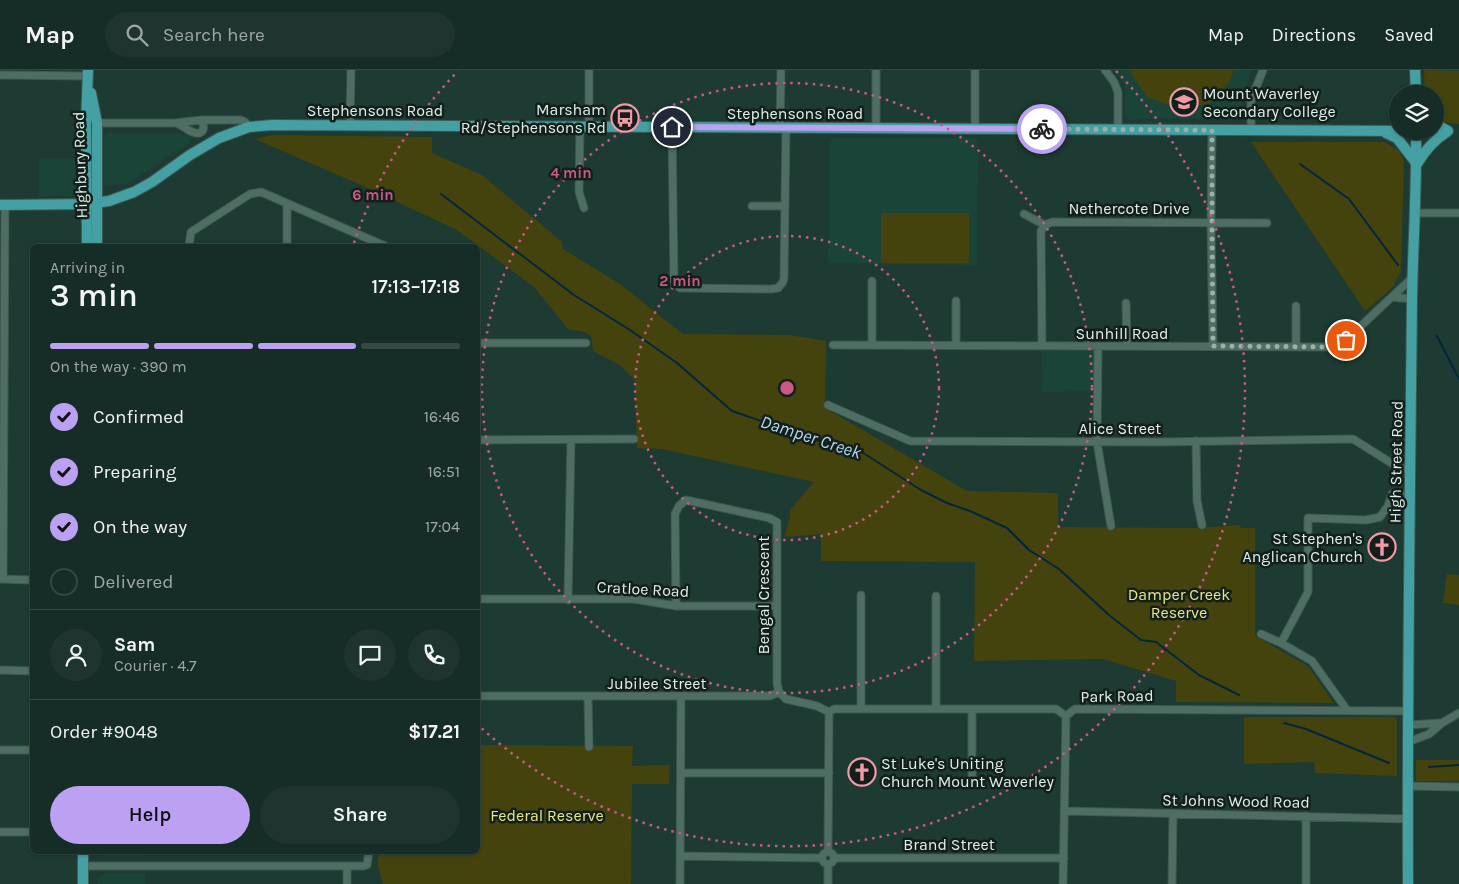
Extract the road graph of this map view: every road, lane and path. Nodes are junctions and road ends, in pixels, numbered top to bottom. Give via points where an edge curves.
1 (351, 70) edge
2 (589, 70) edge
3 (780, 70) edge
4 (876, 70) edge
5 (975, 70) edge
6 (1105, 70) edge
7 (1264, 70) edge
8 (1416, 70) edge
9 (0, 76) edge
10 (88, 77) edge
11 (1416, 85) edge
12 (201, 120) junction
13 (91, 123) junction
14 (175, 123) junction
15 (350, 125) junction
16 (585, 126) junction
17 (249, 127) junction
18 (672, 127) junction
19 (783, 128) junction
20 (876, 128) junction
21 (975, 129) junction
22 (1444, 129) edge
23 (1118, 130) junction
24 (1212, 130) junction
25 (1389, 130) edge
26 (1251, 131) junction
27 (1444, 131) edge
28 (1448, 131) junction
29 (1459, 131) edge
30 (1384, 132) junction
31 (1389, 132) edge
32 (1416, 140) edge
33 (1416, 164) junction
34 (92, 204) junction
35 (2, 205) edge
36 (287, 205) junction
37 (752, 206) dead end
38 (785, 206) junction
39 (584, 208) dead end
40 (1414, 212) junction
41 (1459, 213) edge
42 (1024, 214) dead end
43 (1212, 223) junction
44 (1267, 223) dead end
45 (1045, 225) junction
46 (87, 244) edge
47 (97, 244) edge
48 (189, 244) edge
49 (287, 244) edge
50 (380, 244) edge
51 (1413, 278) junction
52 (872, 282) dead end
53 (2, 290) edge
54 (1392, 297) junction
55 (1412, 299) junction
56 (956, 301) dead end
57 (1126, 303) dead end
58 (1296, 306) dead end
59 (480, 343) edge
60 (586, 343) dead end
61 (833, 345) dead end
62 (872, 345) junction
63 (956, 345) junction
64 (1042, 346) junction
65 (1098, 346) junction
66 (1127, 346) junction
67 (1213, 346) junction
68 (1296, 347) junction
69 (828, 405) dead end
70 (634, 439) dead end
71 (480, 440) edge
72 (572, 440) junction
73 (1196, 441) junction
74 (1097, 442) junction
75 (1411, 471) junction
76 (1401, 493) dead end
77 (1202, 525) dead end
78 (1111, 526) dead end
79 (1, 579) edge
80 (30, 580) edge
81 (861, 595) dead end
82 (936, 596) dead end
83 (480, 600) edge
84 (568, 600) junction
85 (676, 606) junction
86 (776, 606) junction
87 (1261, 634) dead end
88 (1281, 643) junction
89 (0, 670) edge
90 (30, 670) edge
91 (779, 692) junction
92 (480, 696) edge
93 (588, 696) junction
94 (681, 696) junction
95 (861, 709) junction
96 (936, 709) junction
97 (972, 710) junction
98 (1347, 710) junction
99 (1408, 710) junction
100 (829, 712) junction
101 (1459, 713) edge
102 (1066, 716) junction
103 (1459, 718) edge
104 (1451, 719) junction
105 (1442, 723) junction
106 (1408, 725) junction
107 (1408, 742) junction
108 (589, 747) dead end
109 (0, 750) edge
110 (30, 750) edge
111 (681, 773) junction
112 (828, 773) junction
113 (972, 779) dead end
114 (1408, 786) junction
115 (1459, 786) edge
116 (1065, 811) junction
117 (1174, 814) junction
118 (1306, 816) junction
119 (1408, 819) junction
120 (0, 832) edge
121 (30, 832) edge
122 (828, 852) junction
123 (84, 854) edge
124 (369, 854) edge
125 (681, 856) junction
126 (822, 858) junction
127 (834, 858) junction
128 (1064, 858) junction
129 (828, 864) junction
130 (83, 866) junction
131 (347, 867) junction
132 (83, 884) edge
133 (347, 884) edge
134 (680, 884) edge
135 (828, 884) edge
136 (1063, 884) edge
137 (1172, 884) edge
138 (1306, 884) edge
139 (1408, 884) edge

1 - 15 street
2 - 16 street
3 - 19 street
4 - 20 street
5 - 21 street
6 - 23 street via 1118,92
7 - 26 street via 1251,100
8 - 11 main road
9 - 10 street
10 - 13 main road, Highbury Road
12 - 14 street
12 - 14 street via 203,132 196,134
12 - 17 street via 241,120
13 - 14 street
13 - 34 main road, Highbury Road
15 - 16 main road, Stephensons Road
15 - 17 main road, Stephensons Road
16 - 18 main road, Stephensons Road
16 - 39 street via 579,192
17 - 34 main road, Stephensons Road via 219,138 134,192
18 - 19 main road, Stephensons Road
18 - 38 street via 673,276 680,288 778,288 784,278
19 - 20 main road, Stephensons Road
19 - 38 street
20 - 21 main road, Stephensons Road
21 - 23 main road, Stephensons Road
22 - 28 main road
23 - 24 main road, Stephensons Road
24 - 26 main road, Stephensons Road
24 - 43 street
25 - 30 main road
26 - 30 main road, Stephensons Road
27 - 28 main road
28 - 29 main road
28 - 33 main road via 1431,144
30 - 31 main road, Stephensons Road
30 - 33 main road via 1397,138
32 - 33 main road, High Street Road
33 - 40 main road, High Street Road
34 - 35 main road, Stephensons Road
34 - 46 main road, Highbury Road
34 - 47 main road, Highbury Road
35 - 53 street
36 - 48 street via 260,192 250,194 191,232
36 - 49 street
36 - 50 street
37 - 38 street
40 - 41 street
40 - 51 main road, High Street Road
42 - 45 street
43 - 44 street, Nethercote Drive
43 - 45 street, Nethercote Drive via 1052,222
43 - 67 street
45 - 64 street via 1041,231
51 - 54 street, Sunhill Road
51 - 55 main road, High Street Road
52 - 62 street
53 - 79 street
54 - 55 street
54 - 68 street, Sunhill Road via 1346,340 1331,347
55 - 75 main road, High Street Road
56 - 63 street
57 - 66 street
58 - 68 street
59 - 60 street
61 - 62 street, Sunhill Road
62 - 63 street, Sunhill Road
63 - 64 street, Sunhill Road
64 - 65 street, Sunhill Road
65 - 66 street, Sunhill Road
65 - 74 street
66 - 67 street, Sunhill Road
67 - 68 street, Sunhill Road
69 - 74 street, Alice Street via 910,441
70 - 72 street
71 - 72 street
72 - 84 street
73 - 74 street, Alice Street
73 - 75 street, Alice Street via 1353,440 1396,466
73 - 77 street via 1197,501
74 - 78 street
75 - 99 main road, High Street Road
76 - 88 street via 1392,494 1380,517 1366,520 1308,518 1308,592
79 - 80 street
81 - 95 street
82 - 96 street
83 - 84 street, Cratloe Road
84 - 85 street, Cratloe Road via 634,600
85 - 86 street, Cratloe Road
85 - 86 street, Bengal Crescent via 675,514 686,500 777,522
86 - 91 street, Bengal Crescent
87 - 88 street
88 - 98 street via 1312,661
89 - 90 street
91 - 94 street, Jubilee Street via 770,696
91 - 100 street via 786,699
92 - 93 street, Jubilee Street
93 - 94 street, Jubilee Street
93 - 108 street
94 - 111 street
95 - 96 street, Park Road
95 - 100 street, Park Road via 834,709
96 - 97 street, Park Road
97 - 102 street, Park Road via 1056,709
97 - 113 street
98 - 99 street, Park Road
98 - 102 street, Park Road via 1075,709
99 - 106 main road, High Street Road
100 - 112 street
101 - 104 street
102 - 116 street
103 - 104 street
104 - 105 street
105 - 106 street
105 - 107 street via 1429,734
106 - 107 main road, High Street Road
107 - 114 main road, High Street Road
109 - 110 street
111 - 112 street
111 - 125 street
112 - 122 street
114 - 115 street
114 - 119 main road, High Street Road
116 - 117 street, St Johns Wood Road
116 - 128 street
117 - 118 street, St Johns Wood Road
117 - 137 street
118 - 119 street, St Johns Wood Road
118 - 138 street
119 - 139 main road, High Street Road
120 - 121 street
122 - 126 street
122 - 127 street
123 - 130 main road
124 - 131 street via 367,865
125 - 126 street
125 - 134 street
126 - 129 street
127 - 128 street, Brand Street
127 - 129 street
128 - 136 street
129 - 135 street
130 - 131 street
130 - 132 main road
131 - 133 street

